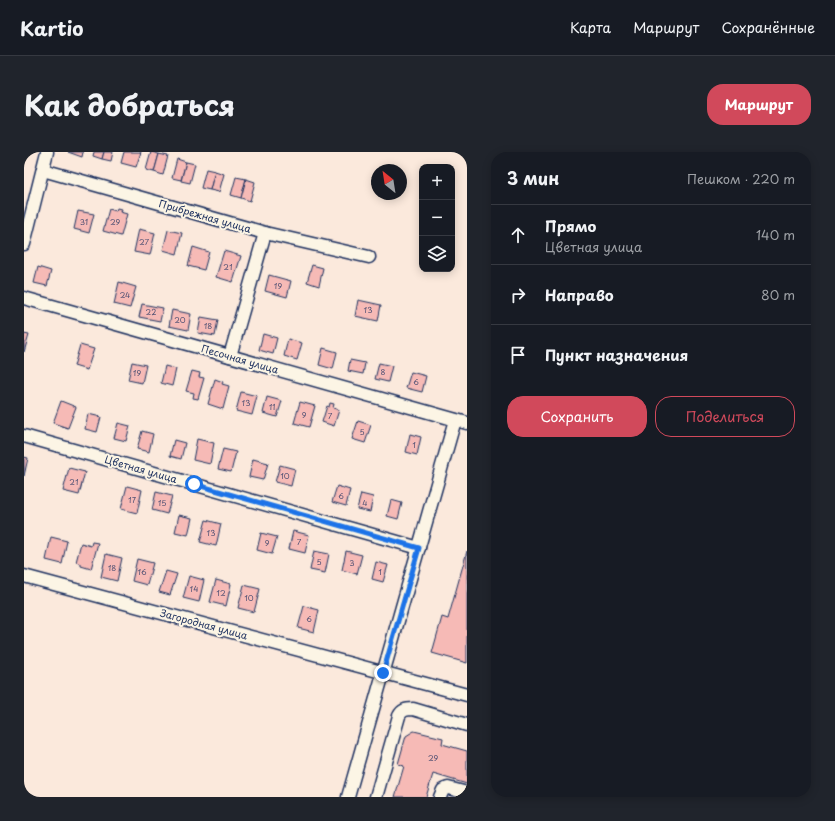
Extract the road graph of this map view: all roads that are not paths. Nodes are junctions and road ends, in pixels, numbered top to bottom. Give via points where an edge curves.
1 (47, 152) edge
2 (43, 170) junction
3 (265, 233) junction
4 (24, 244) edge
5 (369, 257) dead end
6 (24, 298) edge
7 (230, 356) junction
8 (461, 422) edge
9 (24, 436) edge
10 (419, 548) junction
11 (24, 576) edge
12 (383, 673) junction
13 (467, 695) edge
14 (467, 725) edge
15 (467, 793) edge
16 (348, 797) edge
17 (376, 797) edge
18 (440, 797) edge

1 - 2 street
2 - 3 street, Прибрежная улица
2 - 4 street
3 - 5 street, Прибрежная улица
3 - 7 street
6 - 7 street, Песочная улица
7 - 8 street, Песочная улица
8 - 10 street
9 - 10 street, Цветная улица
10 - 12 street
11 - 12 street, Загородная улица
12 - 13 street, Загородная улица
12 - 16 street
14 - 17 street via 413,709 401,712
15 - 18 street via 448,788 443,790

